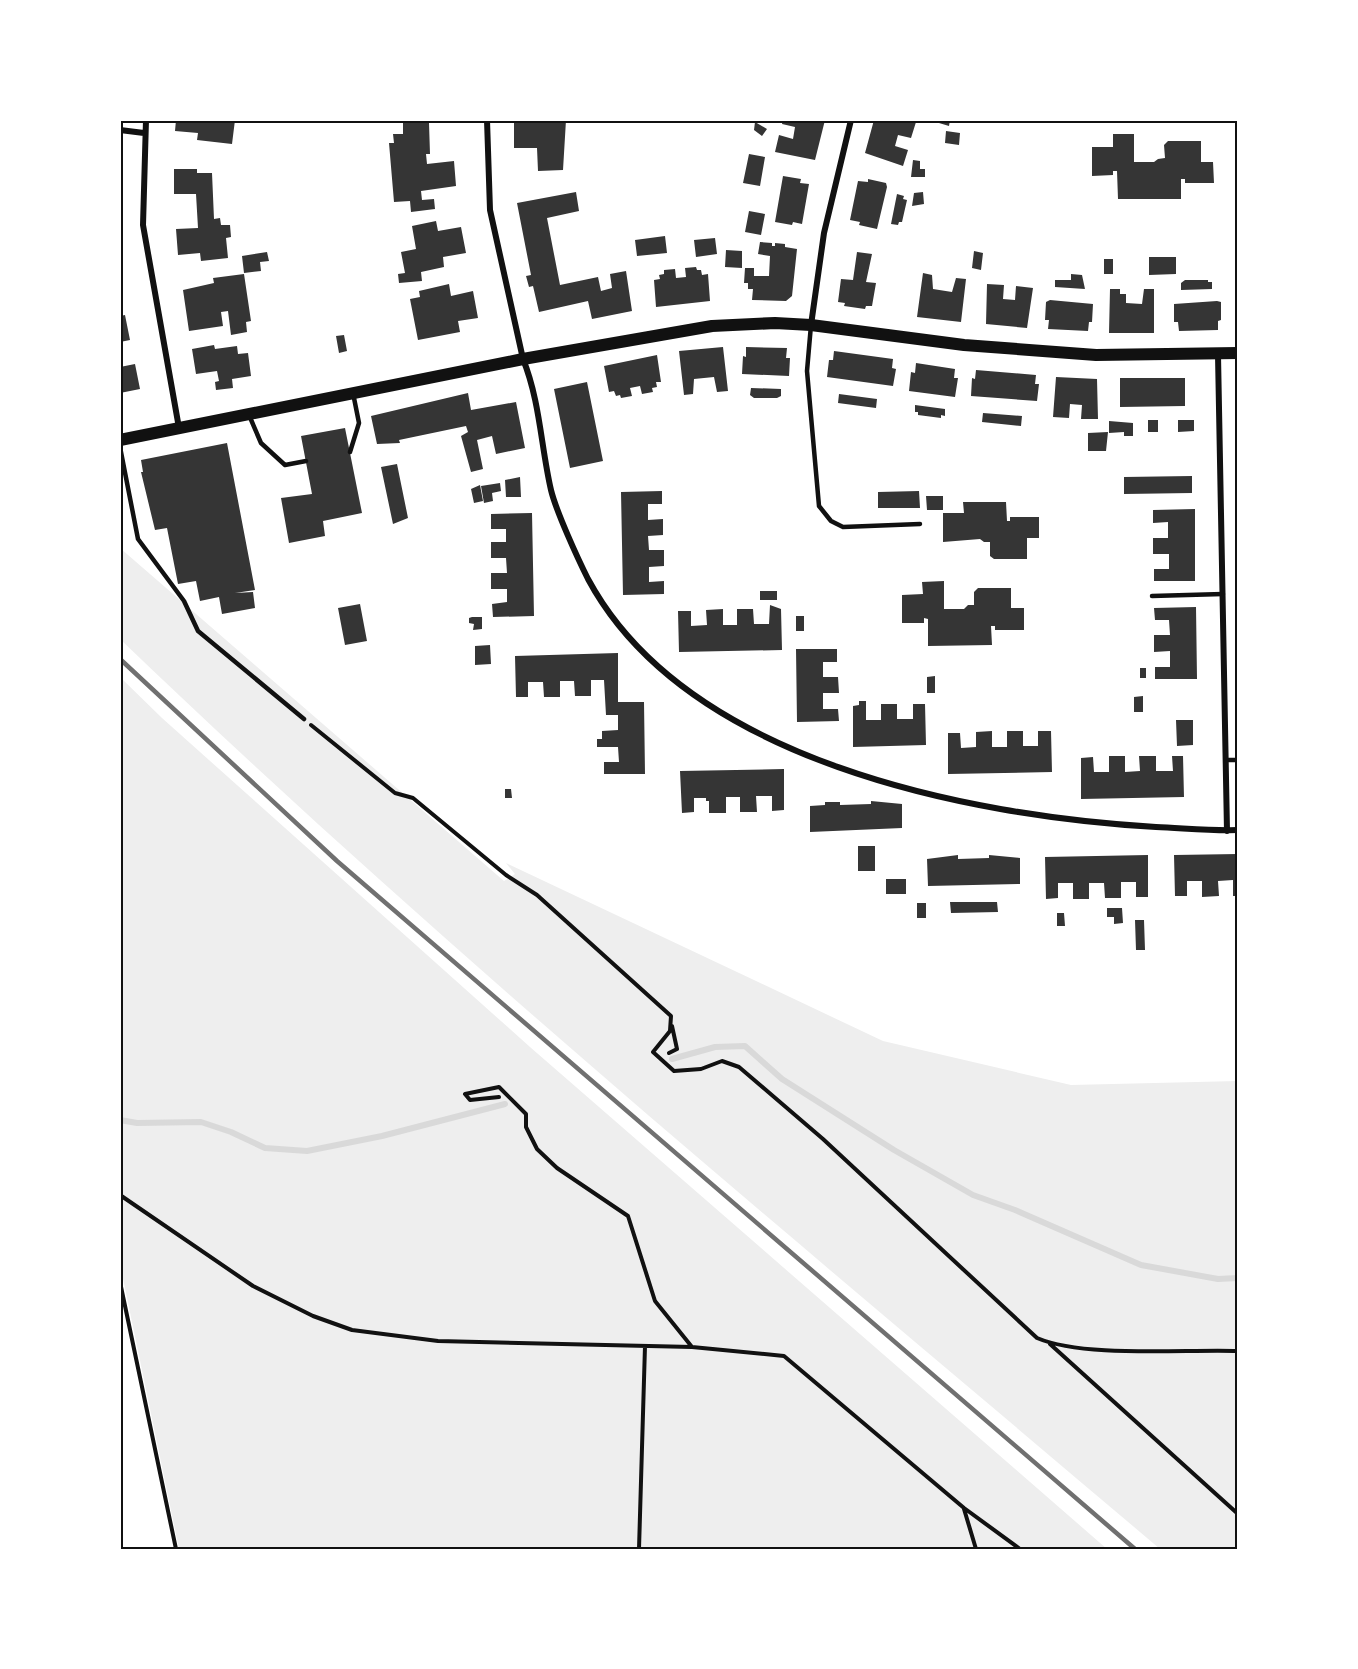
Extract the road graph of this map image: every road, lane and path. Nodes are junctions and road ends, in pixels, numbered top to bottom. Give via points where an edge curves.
1 (146, 120) edge
2 (487, 120) edge
3 (851, 120) edge
4 (120, 130) edge
5 (144, 133) junction
6 (811, 325) junction
7 (1238, 353) edge
8 (1218, 355) junction
9 (523, 359) junction
10 (353, 393) junction
11 (249, 415) junction
12 (179, 429) junction
13 (120, 440) edge
14 (120, 447) edge
15 (350, 452) dead end
16 (306, 461) dead end
17 (920, 524) dead end
18 (1222, 594) junction
19 (1152, 596) dead end
20 (303, 719) joint
21 (1226, 760) junction
22 (1238, 760) edge
23 (1227, 831) junction
24 (1238, 831) edge
25 (672, 1025) junction
26 (669, 1053) dead end
27 (499, 1097) dead end
28 (120, 1195) edge
29 (120, 1282) edge
30 (1050, 1343) junction
31 (645, 1346) junction
32 (692, 1347) junction
33 (1238, 1351) edge
34 (964, 1508) junction
35 (1238, 1514) edge
36 (176, 1549) edge
37 (639, 1549) edge
38 (976, 1549) edge
39 (1020, 1549) edge

1 - 5 street
2 - 9 street via 490,210
3 - 6 street via 824,233
4 - 5 street
5 - 12 street via 143,225
6 - 8 main road via 1038,352
6 - 9 main road via 712,326
6 - 17 lane via 807,371 819,506 831,521 843,527
7 - 8 main road
8 - 18 street
9 - 10 main road
9 - 23 street via 531,380 552,493 589,580 632,641 669,677 698,697 759,732 848,772 964,804 1102,824
10 - 11 main road
10 - 15 lane via 359,423
11 - 12 main road
11 - 16 lane via 261,443 285,465
12 - 13 main road
14 - 20 lane via 138,540 184,601 198,631
18 - 19 lane
18 - 21 street
20 - 25 path via 395,793 413,798 506,875 537,895 656,1001 671,1016
21 - 22 lane
21 - 23 street
23 - 24 street
25 - 26 path via 677,1049
25 - 30 path via 653,1052 674,1071 701,1069 722,1061 739,1066 1037,1338
27 - 32 path via 470,1100 465,1094 499,1087 526,1114 526,1127 537,1149 557,1168 628,1216 655,1301
28 - 31 path via 253,1286 313,1316 352,1330 438,1341
29 - 36 path
30 - 33 path via 1109,1350
30 - 35 path
31 - 32 path
31 - 37 path
32 - 34 path via 784,1356
34 - 38 path
34 - 39 path

